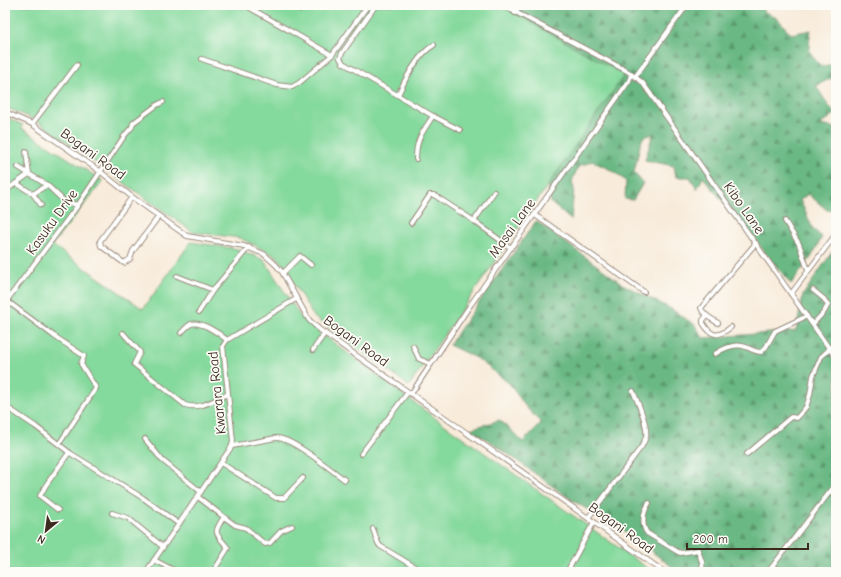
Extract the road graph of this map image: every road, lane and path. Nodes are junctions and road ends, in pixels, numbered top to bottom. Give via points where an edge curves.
1 (245, 5) edge
2 (293, 5) edge
3 (368, 5) edge
4 (376, 5) edge
5 (502, 5) edge
6 (520, 5) edge
7 (687, 5) edge
8 (300, 10) dead end
9 (515, 13) junction
10 (434, 45) dead end
11 (332, 55) junction
12 (202, 59) dead end
13 (77, 65) dead end
14 (631, 75) junction
15 (635, 77) junction
16 (398, 95) junction
17 (163, 102) dead end
18 (5, 112) edge
19 (432, 116) junction
20 (32, 124) junction
21 (460, 130) dead end
22 (26, 152) dead end
23 (416, 159) dead end
24 (18, 167) dead end
25 (101, 172) junction
26 (29, 174) junction
27 (16, 183) junction
28 (47, 185) junction
29 (5, 191) edge
30 (494, 192) dead end
31 (33, 194) junction
32 (132, 197) junction
33 (41, 205) dead end
34 (78, 205) junction
35 (535, 215) junction
36 (159, 216) junction
37 (474, 221) junction
38 (785, 221) dead end
39 (411, 223) dead end
40 (836, 234) edge
41 (756, 243) junction
42 (248, 247) junction
43 (511, 248) junction
44 (311, 265) dead end
45 (808, 270) junction
46 (283, 274) junction
47 (177, 276) dead end
48 (213, 290) junction
49 (813, 290) dead end
50 (644, 292) dead end
51 (791, 294) junction
52 (296, 299) junction
53 (6, 302) edge
54 (199, 312) dead end
55 (707, 316) junction
56 (807, 316) junction
57 (718, 323) dead end
58 (813, 324) junction
59 (731, 327) dead end
60 (123, 333) dead end
61 (181, 333) dead end
62 (325, 333) junction
63 (227, 340) junction
64 (836, 342) edge
65 (413, 346) dead end
66 (830, 349) junction
67 (313, 350) dead end
68 (715, 354) dead end
69 (836, 358) edge
70 (430, 364) junction
71 (633, 391) dead end
72 (409, 393) junction
73 (228, 394) junction
74 (5, 406) edge
75 (145, 439) dead end
76 (59, 444) junction
77 (232, 446) junction
78 (70, 453) junction
79 (361, 454) dead end
80 (747, 454) dead end
81 (221, 463) junction
82 (303, 478) dead end
83 (346, 480) dead end
84 (836, 484) edge
85 (201, 492) junction
86 (198, 497) junction
87 (649, 503) dead end
88 (58, 510) dead end
89 (112, 513) dead end
90 (224, 517) junction
91 (588, 518) junction
92 (594, 522) junction
93 (179, 524) junction
94 (292, 526) dead end
95 (373, 529) dead end
96 (164, 547) junction
97 (154, 560) junction
98 (5, 568) edge
99 (10, 572) edge
100 (146, 572) edge
101 (177, 572) edge
102 (213, 572) edge
103 (423, 572) edge
104 (567, 572) edge
105 (664, 572) edge
106 (703, 572) edge
107 (768, 572) edge

1 - 11 street
2 - 8 street
3 - 11 street
4 - 16 street via 340,58 344,63
5 - 9 street, Kibo Lane
6 - 9 street
7 - 15 street
9 - 14 street, Kibo Lane
10 - 16 street via 406,78
11 - 12 street via 299,84 287,88
13 - 20 street
14 - 15 street, Kibo Lane
14 - 35 street, Masai Lane via 630,81
15 - 41 street, Kibo Lane via 655,99
16 - 19 street
17 - 25 street, Kasuku Drive via 133,123
18 - 20 street, Bogani Road
19 - 21 street
19 - 23 street via 418,140
20 - 25 street, Bogani Road
22 - 26 street
24 - 26 street
25 - 32 street, Bogani Road
25 - 34 street, Kasuku Drive
26 - 27 street
26 - 28 street
27 - 29 street
27 - 31 street
28 - 31 street
28 - 34 street via 65,202
30 - 37 street
31 - 33 street
32 - 36 street, Bogani Road
32 - 36 street via 100,241 101,246 124,262 130,259
34 - 53 street, Kasuku Drive
35 - 43 street, Masai Lane
35 - 50 street
36 - 42 street, Bogani Road via 187,236
37 - 39 street via 432,195
37 - 43 street
38 - 45 street via 799,244
40 - 45 street
41 - 51 street, Kibo Lane
41 - 55 street via 701,308
42 - 46 street, Bogani Road via 270,258
42 - 48 street
43 - 70 street, Masai Lane
44 - 46 street via 300,256
45 - 51 street
46 - 52 street, Bogani Road
47 - 48 street
48 - 54 street
49 - 58 street via 828,305
51 - 56 street, Kibo Lane
52 - 62 street, Bogani Road via 309,320
52 - 63 street, Kwarara Road
53 - 76 street via 84,356 81,364 96,388
55 - 57 street
55 - 59 street via 703,323 713,334 722,334
56 - 58 street, Kibo Lane
56 - 68 street via 775,331 761,352 741,346 722,349
58 - 66 street, Kibo Lane
60 - 73 street via 140,352 134,364 185,405 201,406
61 - 63 street via 194,324 213,330
62 - 67 street
62 - 72 street, Bogani Road
63 - 73 street, Kwarara Road via 223,346
64 - 66 street
65 - 70 street via 419,358
66 - 69 street, Kibo Lane
66 - 80 street via 821,357 813,376 806,406 797,418 790,417
70 - 72 street, Masai Lane
71 - 91 street via 646,438
72 - 79 street, Masai Lane
72 - 91 street, Bogani Road
73 - 77 street, Kwarara Road
74 - 76 street
75 - 85 street via 162,460
76 - 78 street
77 - 81 street, Kwarara Road
77 - 83 street via 282,438
78 - 88 street via 40,496
78 - 93 street via 143,498
81 - 82 street via 276,498 284,498
81 - 85 street, Kwarara Road
84 - 107 street
85 - 86 street, Kwarara Road
86 - 90 street
86 - 93 street, Kwarara Road
87 - 106 street via 644,516 644,528 647,533 678,552 698,550
89 - 96 street via 128,518
90 - 94 street via 246,528 265,544
90 - 102 street via 216,529 217,535 228,548
91 - 92 street, Bogani Road
92 - 104 street
92 - 105 street, Bogani Road
93 - 96 street, Kwarara Road
95 - 103 street via 380,546
96 - 97 street, Kwarara Road
97 - 100 street, Kwarara Road
97 - 101 street
98 - 99 street

